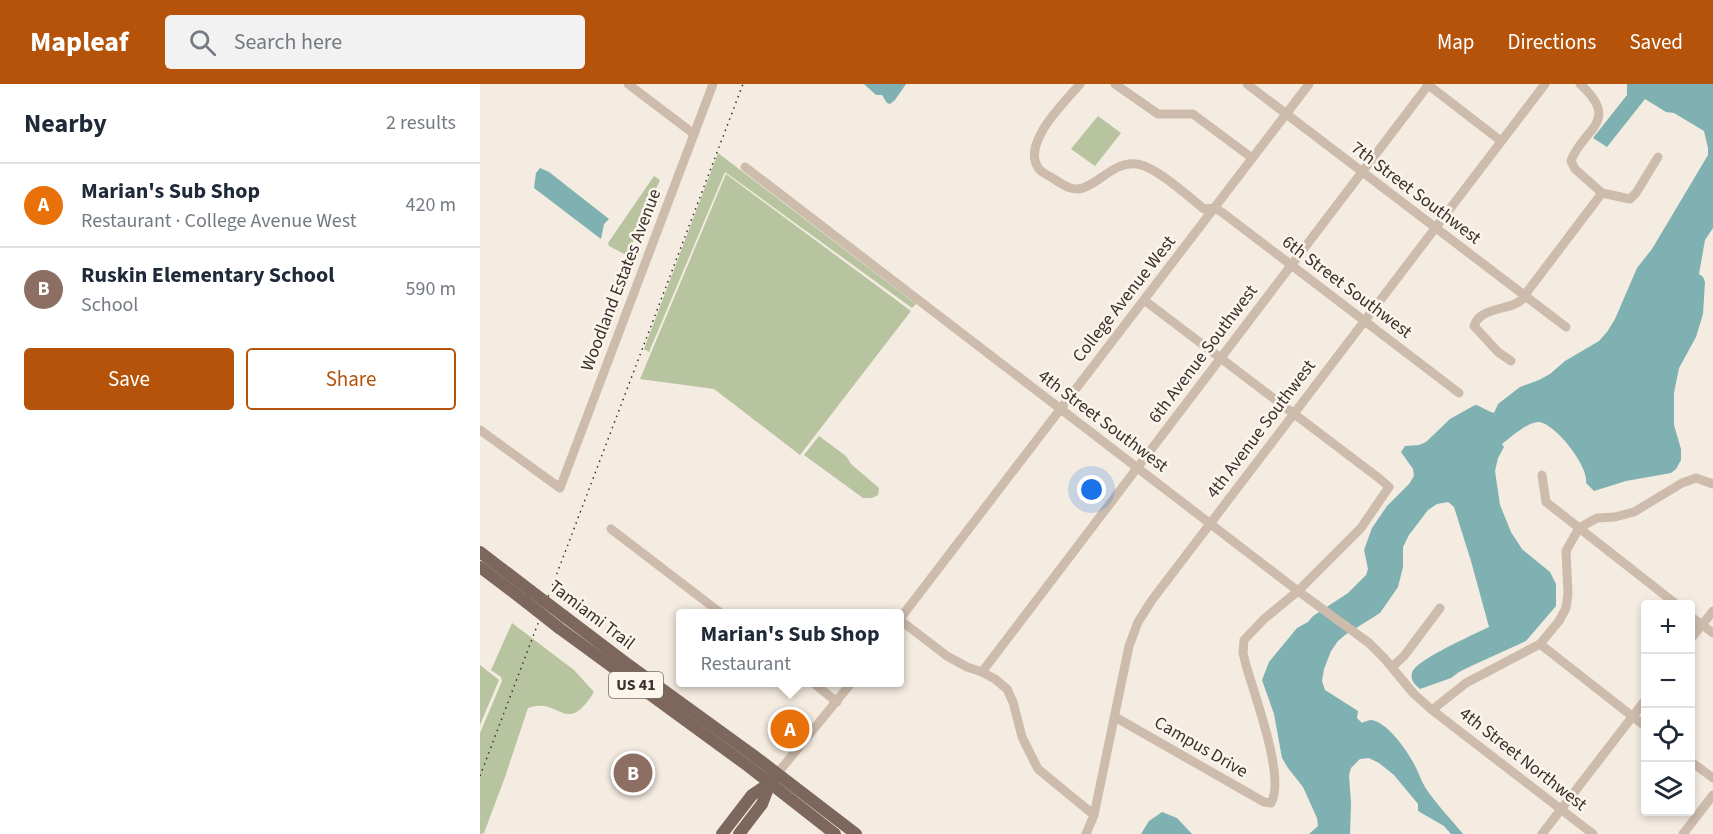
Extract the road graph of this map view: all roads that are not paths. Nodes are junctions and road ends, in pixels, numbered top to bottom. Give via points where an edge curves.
1 (628, 84) edge
2 (713, 84) edge
3 (1080, 84) edge
4 (1115, 84) edge
5 (1247, 84) edge
6 (1309, 84) edge
7 (1428, 84) edge
8 (1545, 84) edge
9 (1580, 84) edge
10 (1286, 114) junction
11 (694, 134) junction
12 (1501, 141) junction
13 (1658, 157) dead end
14 (1252, 158) junction
15 (745, 167) dead end
16 (1362, 172) junction
17 (1602, 193) junction
18 (1215, 208) junction
19 (1436, 228) junction
20 (1291, 265) junction
21 (1525, 296) junction
22 (1144, 300) junction
23 (1364, 321) junction
24 (1566, 327) dead end
25 (1220, 358) junction
26 (1511, 361) dead end
27 (1460, 393) dead end
28 (1060, 410) junction
29 (1294, 414) junction
30 (480, 430) edge
31 (1137, 468) junction
32 (1542, 475) dead end
33 (1713, 483) edge
34 (1210, 524) junction
35 (1579, 528) junction
36 (611, 529) dead end
37 (480, 552) edge
38 (480, 567) edge
39 (1298, 591) junction
40 (528, 597) junction
41 (1671, 600) edge
42 (1440, 608) dead end
43 (715, 609) edge
44 (1713, 611) edge
45 (904, 615) edge
46 (1695, 620) edge
47 (904, 623) edge
48 (1702, 625) junction
49 (1713, 633) edge
50 (1695, 634) edge
51 (1540, 644) junction
52 (1392, 667) junction
53 (982, 672) junction
54 (818, 687) edge
55 (848, 687) edge
56 (837, 702) junction
57 (1641, 705) edge
58 (1432, 710) junction
59 (1115, 717) junction
60 (1632, 717) junction
61 (1641, 723) edge
62 (1691, 762) edge
63 (773, 778) junction
64 (1713, 778) edge
65 (1713, 795) edge
66 (1561, 809) junction
67 (1094, 815) junction
68 (722, 834) edge
69 (740, 834) edge
70 (835, 834) edge
71 (856, 834) edge
72 (1086, 834) edge
73 (1542, 834) edge
74 (1593, 834) edge
75 (1683, 834) edge

1 - 11 street
2 - 11 street, Woodland Estates Avenue
3 - 18 street, 6th Street Southwest via 1038,135 1034,155 1039,169 1075,190 1121,165 1137,164 1149,167 1204,209
4 - 14 street via 1158,114 1193,114
5 - 10 street, 7th Street Southwest
6 - 10 street, College Avenue West
7 - 12 street
7 - 16 street, 6th Avenue Southwest
8 - 12 street, 4th Avenue Southwest
9 - 17 street via 1599,113 1571,161
10 - 14 street, College Avenue West
10 - 16 street, 7th Street Southwest
11 - 30 street, Woodland Estates Avenue via 560,488
12 - 19 street, 4th Avenue Southwest
13 - 17 street via 1630,199
14 - 18 street, College Avenue West
15 - 28 street, 4th Street Southwest
16 - 19 street, 7th Street Southwest
16 - 20 street, 6th Avenue Southwest
17 - 21 street
18 - 20 street, 6th Street Southwest
18 - 22 street, College Avenue West
19 - 21 street, 7th Street Southwest
19 - 23 street, 4th Avenue Southwest
20 - 23 street, 6th Street Southwest
20 - 25 street, 6th Avenue Southwest
21 - 24 street, 7th Street Southwest
21 - 26 street via 1520,302 1475,321 1474,326
22 - 25 street
22 - 28 street, College Avenue West
23 - 27 street, 6th Street Southwest
23 - 29 street, 4th Avenue Southwest
25 - 29 street
25 - 31 street, 6th Avenue Southwest
28 - 31 street, 4th Street Southwest
28 - 45 street, College Avenue West
29 - 34 street, 4th Avenue Southwest
29 - 39 street via 1389,487 1361,528
31 - 34 street, 4th Street Southwest
31 - 53 street, 6th Avenue Southwest
32 - 35 street via 1546,502
33 - 35 street via 1696,478 1634,512 1597,518
34 - 39 street, 4th Street Southwest
34 - 59 street, 4th Avenue Southwest via 1138,622 1129,646
35 - 41 street
35 - 51 street via 1566,551 1566,608
36 - 43 street
37 - 40 main road, Tamiami Trail / US 41
38 - 40 main road, Tamiami Trail / US 41
39 - 52 street, 4th Street Southwest via 1362,637
39 - 59 street, Campus Drive via 1244,640 1243,653 1275,766 1275,797 1271,803
40 - 63 main road, Tamiami Trail / US 41, bridge
42 - 52 street
44 - 48 street
46 - 48 street
47 - 53 street via 947,656
48 - 49 street
48 - 50 street
51 - 58 street via 1466,683
51 - 60 street
52 - 58 street, 4th Street Southwest
53 - 67 street via 1007,689 1022,737 1038,770
54 - 56 street
55 - 56 street
56 - 63 street
57 - 60 street
58 - 66 street, 4th Street Northwest
59 - 67 street, 4th Avenue Southwest
60 - 61 street
60 - 66 street
62 - 64 street
63 - 68 main road via 752,795
63 - 69 main road via 762,804
63 - 70 main road, Tamiami Trail / US 41
63 - 71 main road, Tamiami Trail / US 41
65 - 75 street
66 - 73 street
66 - 74 street, 4th Street Northwest
67 - 72 street, 4th Avenue Southwest

